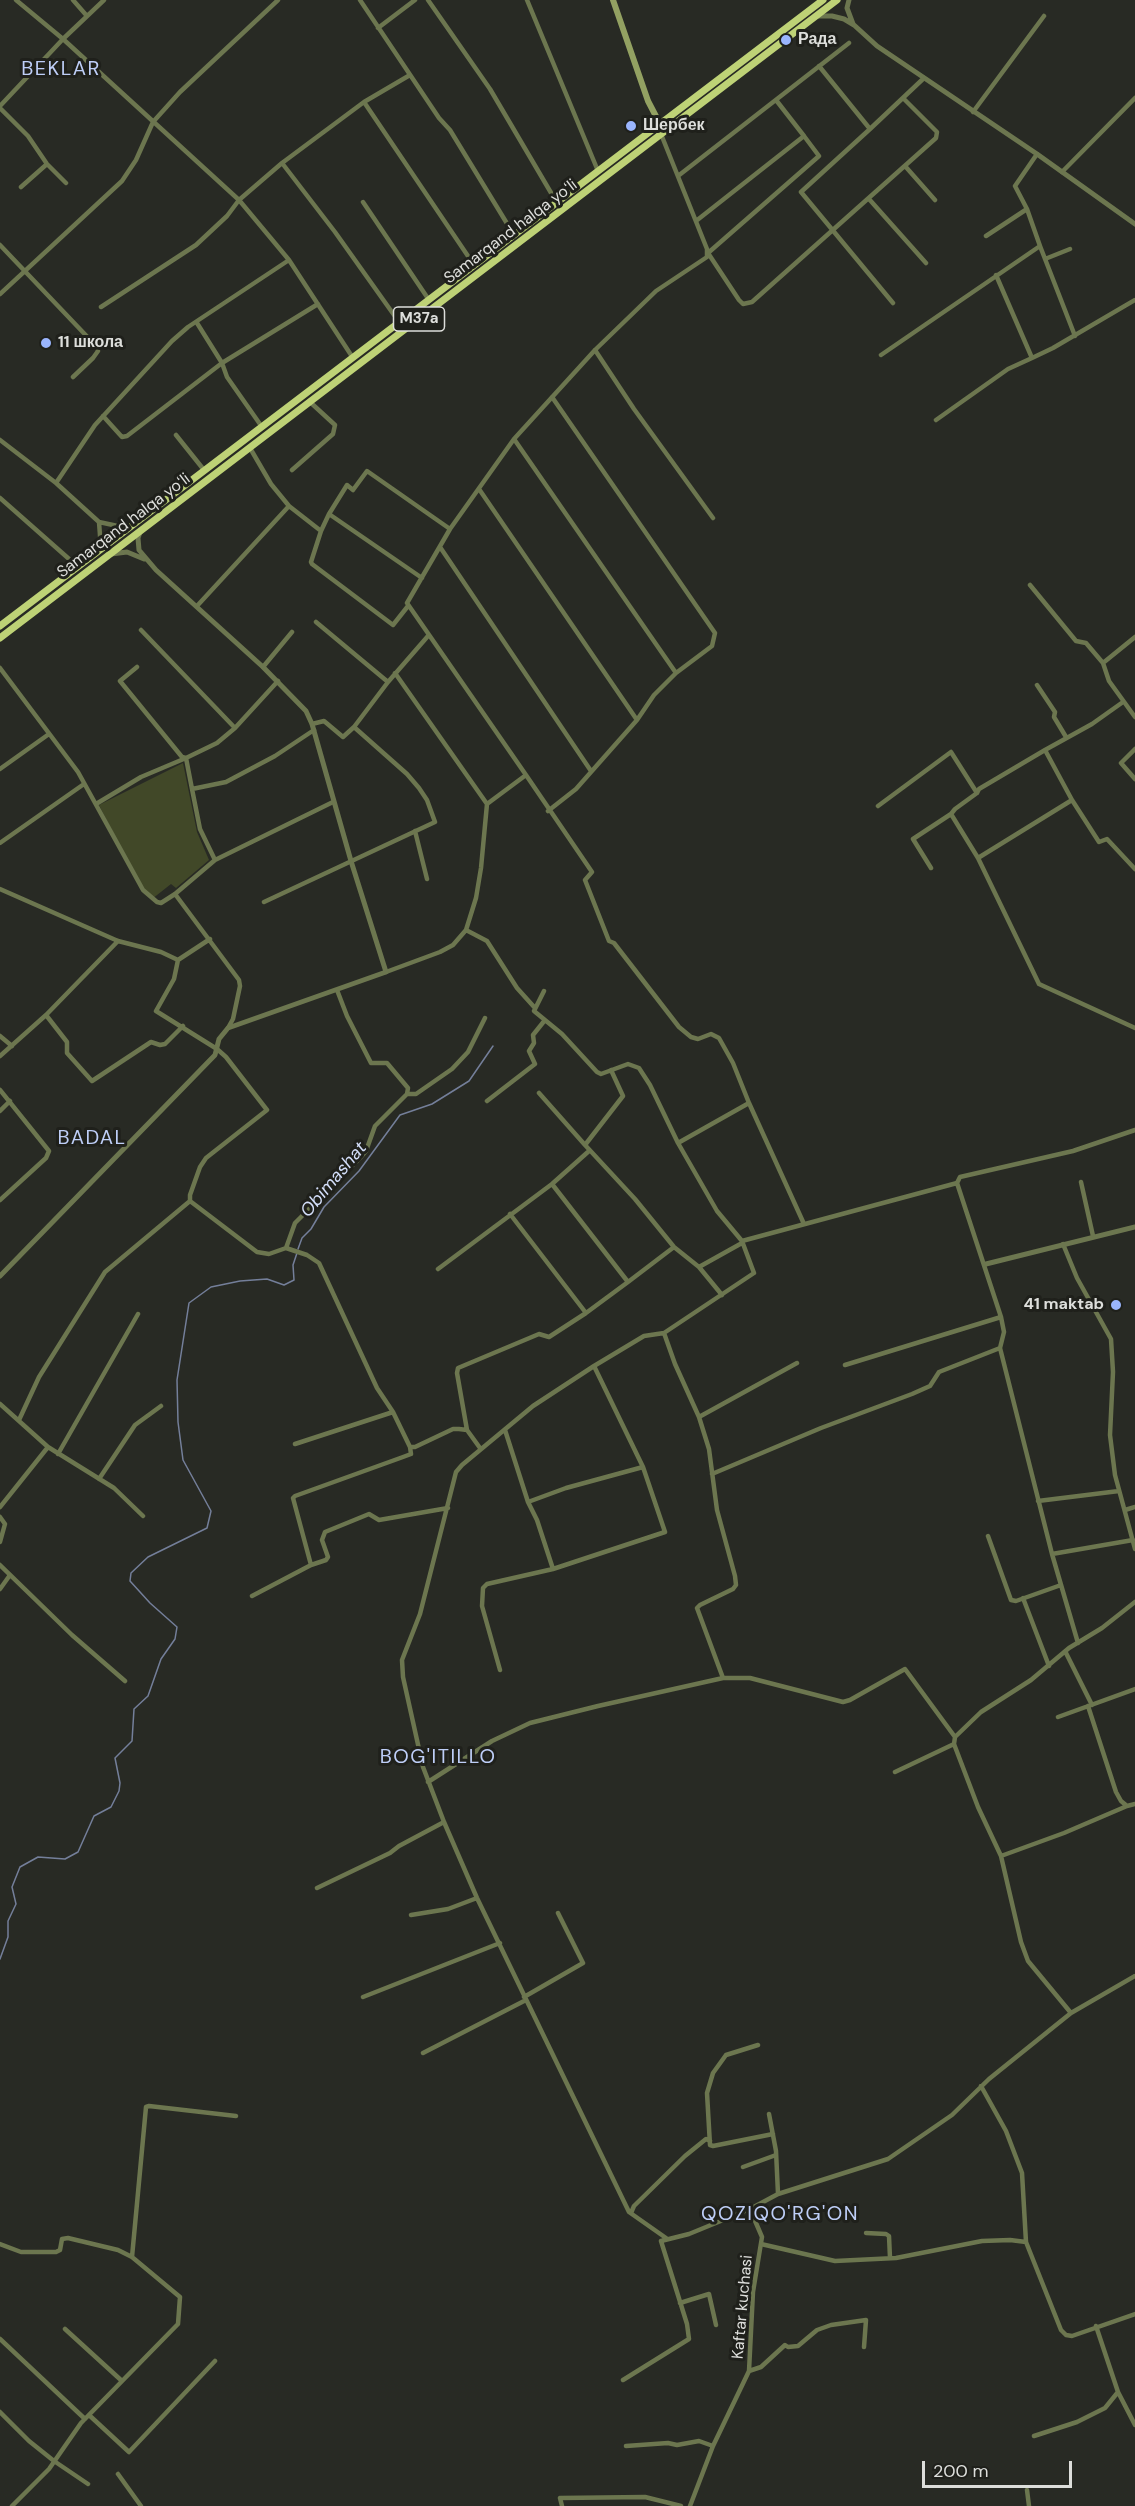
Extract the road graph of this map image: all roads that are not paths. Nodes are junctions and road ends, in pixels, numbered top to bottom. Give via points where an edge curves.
1 (16, 0) edge
2 (73, 0) edge
3 (104, 0) edge
4 (278, 0) edge
5 (360, 0) edge
6 (415, 0) edge
7 (428, 0) edge
8 (527, 0) edge
9 (613, 0) edge
10 (823, 0) edge
11 (837, 0) edge
12 (849, 0) edge
13 (87, 16) junction
14 (817, 16) junction
15 (1044, 16) dead end
16 (854, 25) junction
17 (378, 28) junction
18 (63, 39) junction
19 (849, 43) dead end
20 (819, 66) junction
21 (410, 75) junction
22 (924, 78) junction
23 (718, 80) junction
24 (723, 87) junction
25 (903, 98) junction
26 (1135, 98) edge
27 (776, 100) junction
28 (364, 102) junction
29 (0, 107) edge
30 (973, 112) junction
31 (153, 122) junction
32 (660, 124) junction
33 (870, 129) junction
34 (661, 134) junction
35 (804, 136) junction
36 (1037, 154) junction
37 (282, 163) junction
38 (47, 164) junction
39 (905, 166) junction
40 (598, 171) junction
41 (1062, 172) junction
42 (678, 176) junction
43 (66, 183) dead end
44 (21, 187) dead end
45 (869, 199) junction
46 (239, 200) junction
47 (935, 200) dead end
48 (363, 202) dead end
49 (557, 203) junction
50 (1027, 209) junction
51 (696, 221) junction
52 (1135, 224) edge
53 (833, 231) junction
54 (514, 235) junction
55 (986, 237) dead end
56 (0, 245) edge
57 (1040, 246) junction
58 (1070, 249) dead end
59 (708, 253) junction
60 (1045, 259) junction
61 (289, 260) junction
62 (926, 263) dead end
63 (474, 265) junction
64 (26, 271) junction
65 (996, 275) junction
66 (0, 294) edge
67 (429, 300) junction
68 (1135, 300) edge
69 (893, 303) dead end
70 (318, 304) junction
71 (101, 307) dead end
72 (399, 322) junction
73 (197, 323) junction
74 (1075, 336) junction
75 (596, 350) junction
76 (881, 355) dead end
77 (353, 358) junction
78 (1032, 358) junction
79 (222, 363) junction
80 (73, 377) dead end
81 (552, 397) junction
82 (310, 402) junction
83 (103, 416) junction
84 (936, 420) dead end
85 (261, 427) junction
86 (176, 435) dead end
87 (514, 439) junction
88 (0, 440) edge
89 (250, 448) junction
90 (202, 471) junction
91 (292, 471) dead end
92 (207, 481) junction
93 (56, 483) junction
94 (479, 489) junction
95 (0, 498) edge
96 (289, 506) junction
97 (329, 514) junction
98 (713, 518) dead end
99 (99, 522) junction
100 (127, 528) junction
101 (450, 530) junction
102 (321, 531) junction
103 (140, 532) junction
104 (440, 548) junction
105 (101, 549) junction
106 (111, 554) junction
107 (148, 562) junction
108 (76, 566) junction
109 (422, 578) junction
110 (1030, 585) dead end
111 (197, 606) junction
112 (408, 606) junction
113 (15, 614) junction
114 (21, 621) junction
115 (316, 622) dead end
116 (1, 623) edge
117 (141, 630) dead end
118 (292, 632) dead end
119 (428, 636) junction
120 (1135, 637) edge
121 (0, 638) edge
122 (1103, 663) junction
123 (137, 667) dead end
124 (263, 667) junction
125 (0, 668) edge
126 (676, 673) junction
127 (395, 674) junction
128 (278, 681) junction
129 (388, 682) junction
130 (1037, 685) dead end
131 (1123, 702) junction
132 (1135, 717) edge
133 (637, 720) junction
134 (312, 724) junction
135 (354, 727) junction
136 (235, 728) junction
137 (314, 730) junction
138 (49, 734) junction
139 (1066, 737) junction
140 (1135, 749) edge
141 (1045, 750) junction
142 (186, 758) junction
143 (0, 769) edge
144 (591, 771) junction
145 (526, 775) junction
146 (1135, 779) edge
147 (84, 784) junction
148 (192, 789) junction
149 (977, 793) junction
150 (1072, 800) junction
151 (333, 802) junction
152 (96, 804) junction
153 (487, 804) junction
154 (878, 806) dead end
155 (548, 811) junction
156 (951, 814) junction
157 (415, 831) junction
158 (0, 843) edge
159 (978, 858) junction
160 (215, 860) junction
161 (351, 861) junction
162 (930, 868) dead end
163 (1135, 869) edge
164 (427, 879) dead end
165 (0, 889) edge
166 (176, 894) junction
167 (264, 902) dead end
168 (466, 930) junction
169 (210, 939) junction
170 (118, 940) junction
171 (177, 960) junction
172 (386, 972) junction
173 (337, 990) junction
174 (544, 991) dead end
175 (534, 1008) junction
176 (46, 1015) junction
177 (485, 1018) dead end
178 (545, 1020) junction
179 (183, 1026) junction
180 (228, 1028) junction
181 (1135, 1028) edge
182 (0, 1036) edge
183 (12, 1046) junction
184 (217, 1049) junction
185 (0, 1056) edge
186 (611, 1070) junction
187 (0, 1090) edge
188 (539, 1092) dead end
189 (407, 1094) junction
190 (10, 1101) junction
191 (487, 1101) dead end
192 (749, 1103) junction
193 (0, 1111) edge
194 (1135, 1130) edge
195 (678, 1143) junction
196 (585, 1144) junction
197 (590, 1151) junction
198 (1081, 1182) dead end
199 (957, 1183) junction
200 (552, 1184) junction
201 (0, 1200) edge
202 (190, 1201) junction
203 (510, 1214) junction
204 (804, 1224) junction
205 (1135, 1227) edge
206 (1093, 1236) junction
207 (741, 1242) junction
208 (1063, 1244) junction
209 (674, 1247) junction
210 (286, 1248) junction
211 (986, 1264) junction
212 (699, 1267) junction
213 (438, 1269) dead end
214 (0, 1276) edge
215 (628, 1282) junction
216 (722, 1294) junction
217 (586, 1313) junction
218 (138, 1314) dead end
219 (1001, 1317) junction
220 (664, 1333) junction
221 (1000, 1348) junction
222 (797, 1363) dead end
223 (845, 1365) dead end
224 (594, 1366) junction
225 (0, 1404) edge
226 (161, 1406) dead end
227 (393, 1412) junction
228 (699, 1417) junction
229 (19, 1420) junction
230 (467, 1430) junction
231 (505, 1430) junction
232 (295, 1444) dead end
233 (410, 1446) junction
234 (48, 1447) junction
235 (480, 1448) junction
236 (58, 1454) junction
237 (643, 1467) junction
238 (712, 1474) junction
239 (99, 1479) junction
240 (1119, 1491) junction
241 (1038, 1501) junction
242 (528, 1502) junction
243 (0, 1507) edge
244 (1135, 1507) edge
245 (448, 1508) junction
246 (1125, 1510) junction
247 (143, 1516) dead end
248 (0, 1517) edge
249 (988, 1536) dead end
250 (1133, 1540) junction
251 (0, 1542) edge
252 (1135, 1549) edge
253 (1052, 1554) junction
254 (0, 1565) edge
255 (311, 1565) junction
256 (553, 1569) junction
257 (10, 1575) junction
258 (1061, 1585) junction
259 (0, 1589) edge
260 (252, 1596) dead end
261 (1023, 1598) junction
262 (1135, 1602) edge
263 (1078, 1643) junction
264 (1066, 1653) junction
265 (1049, 1666) junction
266 (500, 1670) dead end
267 (723, 1678) junction
268 (125, 1681) dead end
269 (1135, 1689) edge
270 (1090, 1705) junction
271 (1058, 1717) dead end
272 (955, 1737) junction
273 (954, 1744) junction
274 (895, 1773) dead end
275 (428, 1782) junction
276 (1135, 1803) edge
277 (1127, 1806) junction
278 (444, 1822) junction
279 (1001, 1856) junction
280 (316, 1888) dead end
281 (477, 1898) junction
282 (558, 1913) dead end
283 (411, 1915) dead end
284 (500, 1943) junction
285 (1135, 1976) edge
286 (363, 1997) dead end
287 (525, 1998) junction
288 (1071, 2013) junction
289 (759, 2045) dead end
290 (423, 2053) dead end
291 (981, 2086) junction
292 (769, 2114) dead end
293 (236, 2116) dead end
294 (773, 2134) junction
295 (710, 2141) junction
296 (776, 2155) junction
297 (743, 2167) dead end
298 (778, 2194) junction
299 (750, 2209) junction
300 (631, 2213) junction
301 (866, 2233) dead end
302 (666, 2238) junction
303 (1026, 2242) junction
304 (0, 2244) edge
305 (760, 2244) junction
306 (132, 2257) junction
307 (890, 2258) junction
308 (680, 2303) junction
309 (1135, 2314) edge
310 (716, 2325) dead end
311 (1096, 2326) junction
312 (65, 2329) dead end
313 (0, 2339) edge
314 (790, 2339) dead end
315 (785, 2344) junction
316 (864, 2347) dead end
317 (215, 2361) dead end
318 (749, 2372) junction
319 (623, 2380) dead end
320 (122, 2382) junction
321 (1118, 2392) junction
322 (0, 2412) edge
323 (87, 2417) junction
324 (1135, 2425) edge
325 (1034, 2436) dead end
326 (626, 2446) dead end
327 (713, 2446) junction
328 (54, 2461) junction
329 (118, 2474) dead end
330 (88, 2484) dead end
331 (1027, 2490) dead end
332 (12, 2506) edge
333 (141, 2506) edge
334 (562, 2506) edge
335 (681, 2506) edge
336 (690, 2506) edge
337 (1029, 2506) edge

1 - 18 street
2 - 13 street
3 - 13 street
4 - 31 street
5 - 17 street
6 - 17 street
7 - 49 street via 490,89
8 - 40 street
9 - 32 main road via 648,101
10 - 23 highway, Samarqand halqa yoʻli / M37a
11 - 14 highway, Samarqand halqa yoʻli / M37a
12 - 16 street via 848,16
13 - 18 street
14 - 16 street via 832,16
14 - 24 highway, Samarqand halqa yoʻli / M37a
15 - 30 street
16 - 22 street
17 - 21 street
18 - 29 street
18 - 31 street
19 - 20 street
20 - 27 street
20 - 33 street
21 - 28 street
21 - 54 street via 450,130
22 - 25 street
22 - 30 street
23 - 24 highway
23 - 32 highway, Samarqand halqa yoʻli / M37a
24 - 34 highway, Samarqand halqa yoʻli / M37a
25 - 33 street
25 - 39 street via 938,135
26 - 41 street
27 - 35 street
27 - 42 street
28 - 37 street
28 - 63 street
29 - 38 street via 28,136
30 - 36 street
31 - 46 street
31 - 64 street via 122,181
32 - 40 highway, Samarqand halqa yoʻli / M37a
33 - 53 street via 802,190 802,195
34 - 42 street
34 - 82 highway, Samarqand halqa yoʻli / M37a
35 - 51 street
35 - 59 street via 819,156
36 - 41 street
36 - 50 street via 1015,186
37 - 46 street
37 - 72 street
38 - 43 street
38 - 44 street
39 - 45 street
39 - 47 street
40 - 49 highway, Samarqand halqa yoʻli / M37a
41 - 52 street
42 - 51 street
45 - 53 street
45 - 62 street
46 - 61 street
46 - 71 street via 196,245
48 - 67 street
49 - 54 highway, Samarqand halqa yoʻli / M37a
50 - 55 street
50 - 57 street
51 - 59 street
53 - 59 street via 748,304 739,300
53 - 69 street
54 - 63 highway, Samarqand halqa yoʻli / M37a
56 - 64 street
57 - 60 street
57 - 65 street
58 - 60 street
59 - 75 street via 704,260 656,291
60 - 74 street
61 - 70 street
61 - 73 street
63 - 67 highway, Samarqand halqa yoʻli / M37a
64 - 66 street
64 - 80 street via 97,347 93,358
65 - 76 street
65 - 78 street
67 - 72 highway, Samarqand halqa yoʻli / M37a
68 - 74 street
70 - 77 street
70 - 79 street
72 - 77 highway, Samarqand halqa yoʻli / M37a
73 - 79 street
73 - 83 street via 172,341
74 - 78 street
75 - 81 street
75 - 98 street
77 - 85 highway, Samarqand halqa yoʻli / M37a
78 - 84 street via 1008,369
79 - 83 street via 127,436 122,437
79 - 85 street via 227,377
81 - 87 street
81 - 126 street via 715,633 712,646
82 - 89 highway, Samarqand halqa yoʻli / M37a
82 - 91 street via 335,425 333,434
83 - 93 street
85 - 90 highway, Samarqand halqa yoʻli / M37a
86 - 90 street
87 - 94 street
87 - 126 street
88 - 93 street
89 - 92 highway, Samarqand halqa yoʻli / M37a
89 - 96 street
90 - 92 highway
90 - 100 highway, Samarqand halqa yoʻli / M37a
92 - 103 highway, Samarqand halqa yoʻli / M37a
93 - 99 street
94 - 101 street
94 - 133 street
95 - 108 street
96 - 102 street
96 - 111 street
97 - 101 street via 347,486 353,490 367,471
97 - 102 street
97 - 109 street
99 - 100 street
99 - 105 street
100 - 105 highway, Samarqand halqa yoʻli / M37a
101 - 104 street
102 - 112 street via 312,564 393,625
103 - 106 highway, Samarqand halqa yoʻli / M37a
103 - 107 street via 139,550
104 - 109 street
104 - 144 street
105 - 108 highway, Samarqand halqa yoʻli / M37a
106 - 107 street via 137,554
106 - 114 highway, Samarqand halqa yoʻli / M37a
107 - 111 street
108 - 113 highway, Samarqand halqa yoʻli / M37a
109 - 112 street
110 - 122 street via 1076,641 1086,643
111 - 124 street
112 - 119 street
113 - 114 highway
113 - 116 highway, Samarqand halqa yoʻli / M37a
114 - 121 highway, Samarqand halqa yoʻli / M37a
115 - 129 street
117 - 136 street
118 - 124 street
119 - 127 street
119 - 145 street
120 - 122 street
122 - 131 street
123 - 142 street via 120,681
124 - 128 street
125 - 138 street
126 - 133 street
127 - 129 street
127 - 153 street
128 - 134 street via 306,711
128 - 136 street
129 - 135 street
130 - 139 street
131 - 132 street
131 - 139 street
133 - 144 street
134 - 135 street via 324,721 343,737
134 - 137 street
135 - 157 street via 407,774 428,800 435,822
136 - 142 street via 217,743
137 - 148 street via 226,782
137 - 151 street
138 - 143 street
138 - 147 street
139 - 141 street
140 - 146 street via 1121,763
141 - 149 street
141 - 150 street
142 - 148 street
142 - 152 street via 141,777
144 - 155 street
145 - 153 street
145 - 155 street
147 - 152 street
147 - 158 street
148 - 160 street via 201,829
149 - 154 street via 951,752
149 - 156 street
150 - 159 street
150 - 163 street via 1099,842 1107,839
151 - 160 street
151 - 161 street
152 - 166 street via 143,890 160,903
153 - 168 street via 476,898
155 - 192 street via 592,872 585,880 609,941 679,1027 698,1039 711,1034 719,1038
156 - 159 street
156 - 162 street via 913,839
157 - 161 street
157 - 164 street
159 - 181 street via 1040,984
160 - 166 street
161 - 167 street
161 - 172 street
165 - 170 street
166 - 169 street
168 - 172 street via 453,945 440,952
168 - 175 street via 487,941
169 - 171 street
169 - 180 street via 236,974 240,986
170 - 171 street
170 - 176 street
171 - 179 street via 174,979 155,1010
172 - 173 street
173 - 180 street
173 - 189 street via 371,1063 387,1063 408,1088
174 - 175 street
175 - 178 street
176 - 179 street via 67,1042 67,1053 92,1081 151,1042 165,1044
176 - 183 street
177 - 189 street via 468,1052 452,1069 416,1095
178 - 186 street via 597,1072
178 - 191 street via 533,1035 534,1044 529,1051 535,1064
179 - 184 street
180 - 184 street
182 - 183 street
183 - 185 street
184 - 202 street via 267,1110 206,1158 189,1195
184 - 214 street
186 - 195 street via 628,1064 639,1068
186 - 196 street via 623,1096
187 - 190 street
188 - 196 street
189 - 210 street via 375,1126 366,1151 295,1223
190 - 193 street
190 - 201 street via 49,1150 46,1158
192 - 195 street
192 - 204 street
194 - 199 street via 1073,1151 960,1177
195 - 207 street via 717,1210
196 - 197 street
197 - 200 street
197 - 209 street
198 - 206 street
199 - 204 street
199 - 211 street
200 - 203 street
200 - 215 street
202 - 210 street via 257,1252 269,1254
202 - 229 street via 105,1272 39,1377
203 - 213 street
203 - 217 street
204 - 207 street
205 - 206 street
206 - 208 street
207 - 212 street
207 - 216 street via 754,1273
208 - 211 street
208 - 240 street via 1111,1339 1110,1435
209 - 212 street
209 - 215 street
210 - 227 street via 319,1263 377,1388
211 - 219 street
212 - 216 street
215 - 217 street
216 - 220 street
217 - 230 street via 549,1337 539,1334 458,1368
218 - 236 street
219 - 221 street via 1004,1332
219 - 223 street
220 - 224 street via 644,1336
220 - 228 street
221 - 238 street via 939,1372 930,1386 912,1394
221 - 241 street
222 - 228 street
224 - 231 street via 533,1406
224 - 237 street
225 - 229 street
226 - 239 street via 135,1425
227 - 232 street
227 - 233 street
228 - 238 street
229 - 234 street
230 - 233 street via 453,1429 416,1447
230 - 235 street
231 - 235 street
231 - 242 street
233 - 255 street via 411,1454 293,1498
234 - 236 street
234 - 243 street
235 - 245 street via 456,1472
236 - 239 street
237 - 242 street
237 - 256 street via 665,1532
238 - 267 street via 736,1585 697,1608
239 - 247 street via 125,1496
240 - 241 street
240 - 246 street
241 - 253 street
242 - 256 street
244 - 246 street
245 - 255 street via 379,1520 369,1514 359,1517 325,1532 322,1540 328,1557
245 - 275 street via 420,1614 402,1660
246 - 250 street
248 - 251 street via 4,1524
249 - 261 street via 1011,1600
250 - 252 street
250 - 253 street
253 - 258 street
254 - 257 street
255 - 260 street
256 - 266 street via 483,1588 482,1606
257 - 259 street
257 - 268 street
258 - 261 street
258 - 263 street
261 - 265 street
262 - 263 street
263 - 264 street
264 - 265 street
264 - 270 street
265 - 272 street via 981,1712
267 - 272 street via 750,1678 843,1702 905,1669
267 - 275 street via 530,1723 492,1741
269 - 270 street
270 - 271 street
270 - 277 street via 1116,1792
272 - 273 street
273 - 274 street
273 - 279 street
275 - 278 street
276 - 277 street
277 - 279 street
278 - 280 street
278 - 281 street
279 - 288 street via 1028,1961
281 - 283 street via 448,1909
281 - 284 street
282 - 287 street via 583,1963
284 - 286 street
284 - 287 street
285 - 288 street
287 - 290 street
287 - 300 street
288 - 291 street
289 - 295 street via 726,2055 713,2073 706,2093
291 - 298 street via 952,2115 888,2159
291 - 303 street via 1006,2131 1022,2173
292 - 294 street
293 - 306 street via 146,2107
294 - 295 street via 713,2146
294 - 296 street
295 - 300 street via 706,2139 685,2156
296 - 297 street
296 - 298 street
298 - 299 street
299 - 302 street via 688,2234
299 - 305 street, Kaftar kuchasi via 762,2237
300 - 302 street
301 - 307 street via 889,2236
302 - 308 street via 662,2247
303 - 307 street via 982,2241
303 - 311 street via 1061,2330 1072,2336
304 - 306 street via 21,2252 56,2252 62,2239 68,2238
305 - 307 street via 835,2261
305 - 318 street, Kaftar kuchasi
306 - 320 street via 180,2297 178,2324
308 - 310 street via 709,2294
308 - 319 street via 689,2339
309 - 311 street
311 - 321 street
312 - 320 street
313 - 323 street
314 - 315 street
315 - 316 street via 798,2346 817,2330 866,2320
315 - 318 street via 761,2367
317 - 323 street via 129,2452
318 - 327 street, Kaftar kuchasi
320 - 323 street
321 - 324 street
321 - 325 street via 1105,2408
322 - 328 street
323 - 328 street
326 - 327 street via 699,2441
327 - 336 street, Kaftar kuchasi
328 - 330 street
328 - 332 street
329 - 333 street
331 - 337 street
334 - 335 street via 560,2498 645,2497

